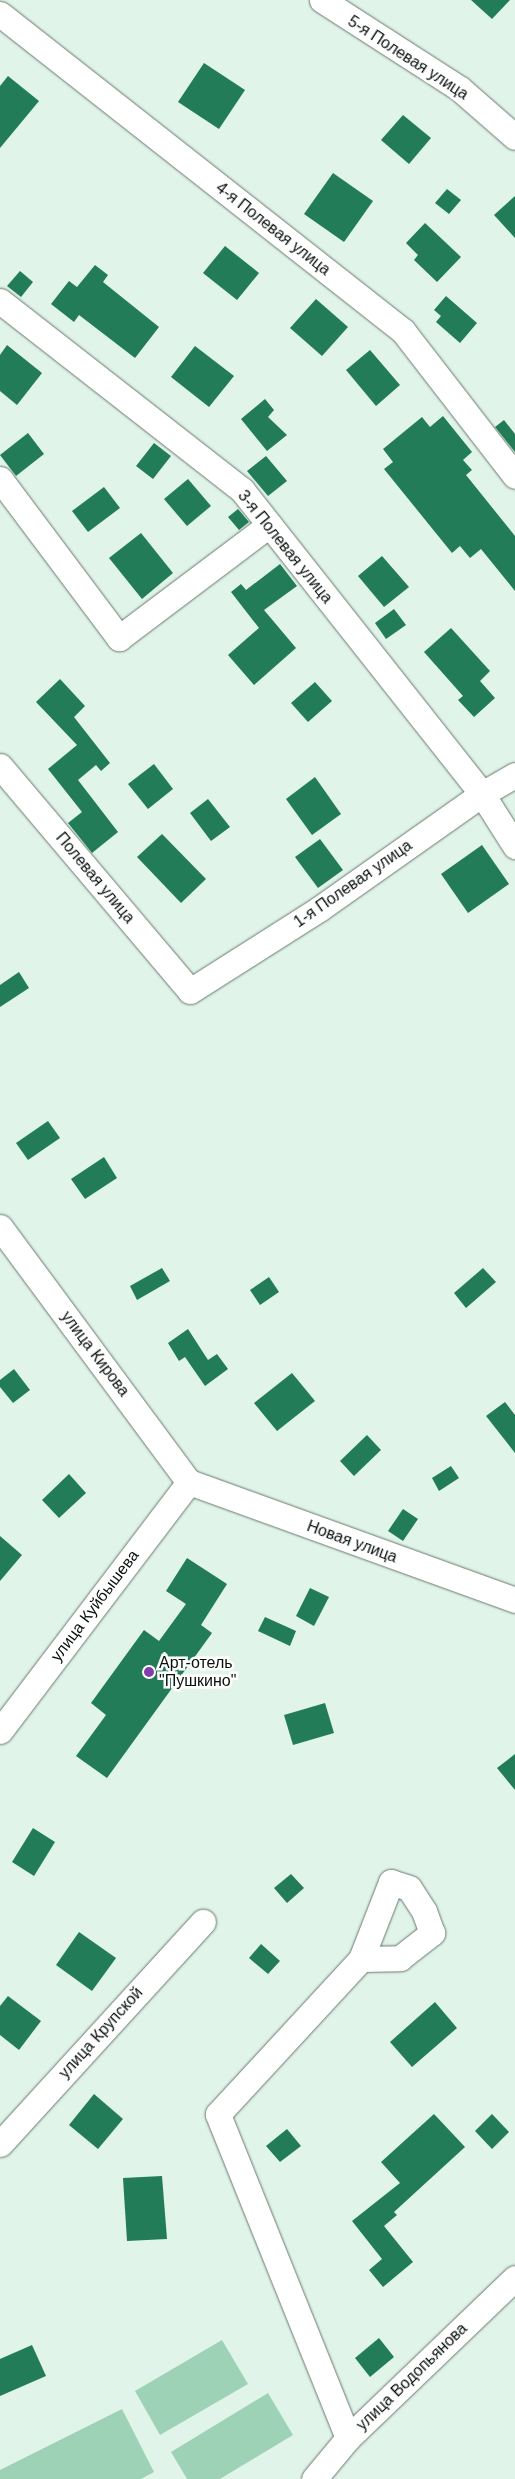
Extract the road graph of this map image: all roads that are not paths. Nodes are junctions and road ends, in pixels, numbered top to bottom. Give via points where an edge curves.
1 (322, 0) edge
2 (0, 14) edge
3 (515, 137) edge
4 (0, 301) edge
5 (515, 476) edge
6 (0, 479) edge
7 (269, 525) junction
8 (0, 766) edge
9 (515, 776) edge
10 (482, 794) junction
11 (515, 846) edge
12 (190, 990) joint
13 (0, 1226) edge
14 (189, 1482) junction
15 (515, 1600) edge
16 (0, 1731) edge
17 (203, 1922) dead end
18 (361, 1959) dead end
19 (0, 2144) edge
20 (515, 2278) edge
21 (348, 2438) junction
22 (314, 2479) edge

1 - 3 street, 5-я Полевая улица via 460,89
2 - 5 street, 4-я Полевая улица via 403,331
4 - 7 street, 3-я Полевая улица via 242,490
6 - 7 street via 119,638
7 - 10 street, 3-я Полевая улица
8 - 12 street, Полевая улица
9 - 10 street, 1-я Полевая улица
10 - 11 street, 3-я Полевая улица
10 - 12 street, 1-я Полевая улица via 319,909
13 - 14 street, улица Кирова
14 - 15 street, Новая улица
14 - 16 street, улица Куйбышева
17 - 19 street, улица Крупской
18 - 21 street via 218,2114
20 - 21 street, улица Водопьянова
21 - 22 street, улица Водопьянова

